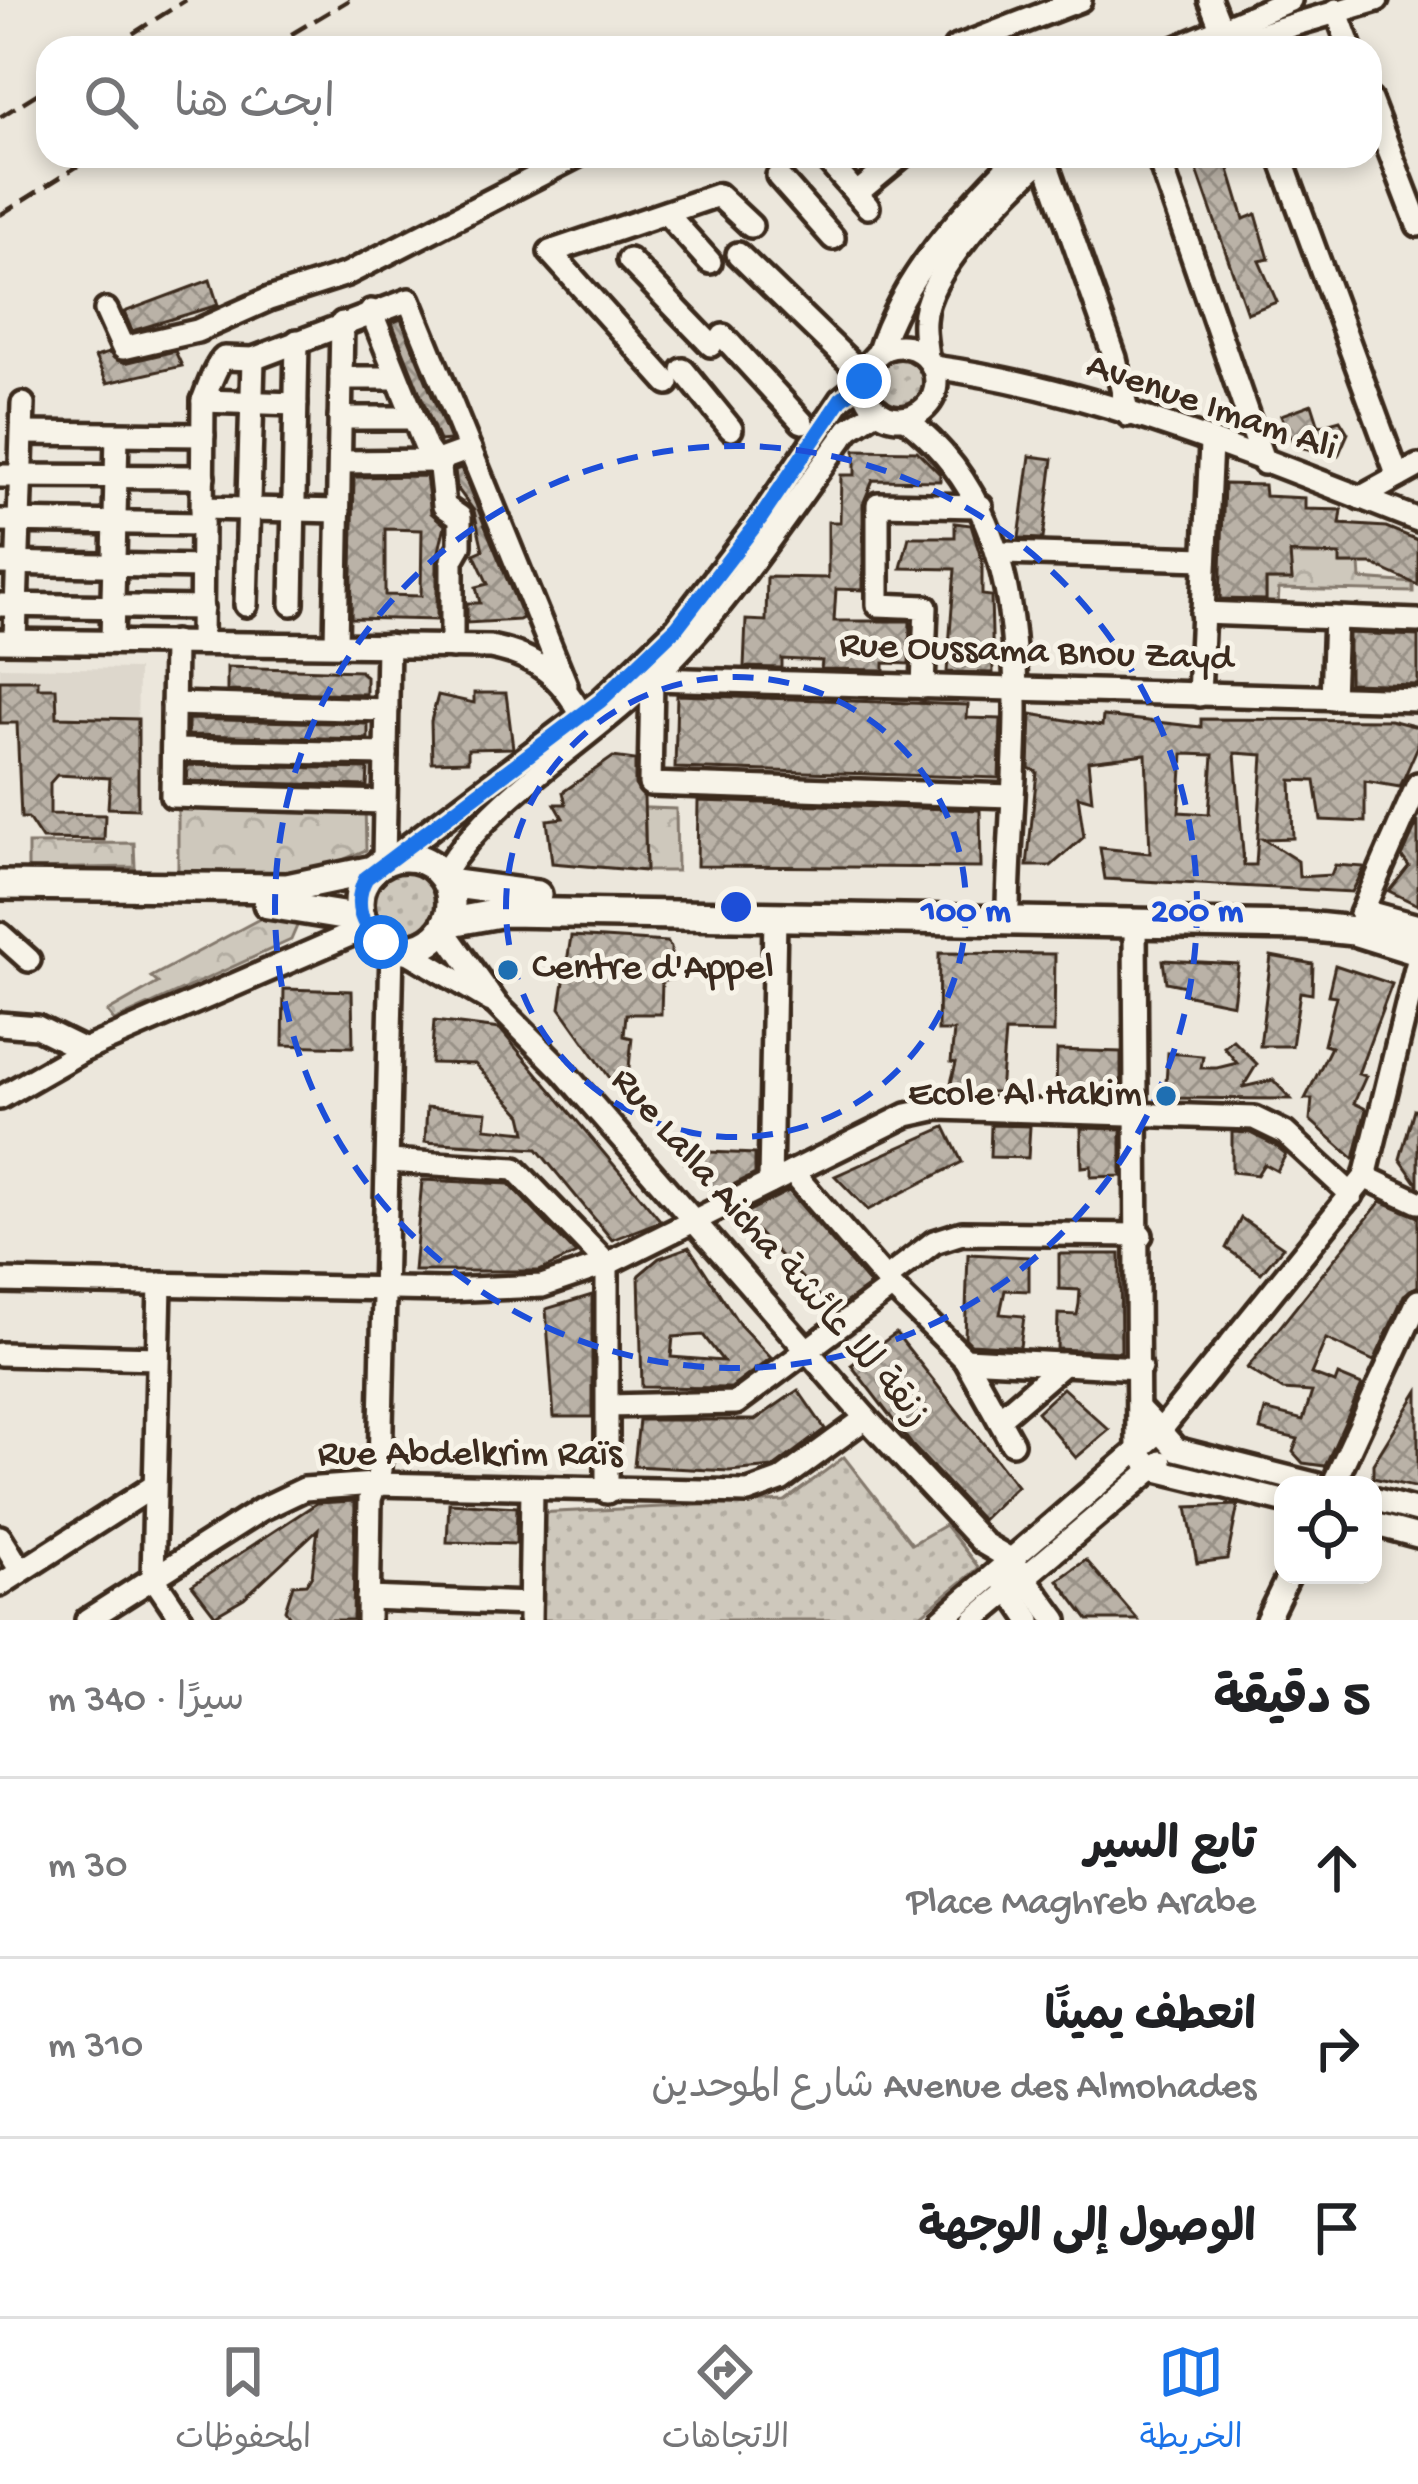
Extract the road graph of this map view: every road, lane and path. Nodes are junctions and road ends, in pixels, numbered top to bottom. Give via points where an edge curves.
1 (1080, 0) edge
2 (1210, 0) edge
3 (1290, 0) edge
4 (1377, 0) edge
5 (1336, 10) junction
6 (986, 36) edge
7 (1226, 36) edge
8 (1234, 36) edge
9 (1242, 36) edge
10 (1346, 36) edge
11 (1382, 131) edge
12 (554, 168) edge
13 (834, 168) edge
14 (891, 168) edge
15 (1006, 168) edge
16 (1032, 168) edge
17 (1048, 168) edge
18 (1163, 168) edge
19 (1284, 168) edge
20 (778, 176) dead end
21 (665, 213) junction
22 (1418, 225) edge
23 (751, 226) dead end
24 (833, 238) dead end
25 (738, 254) dead end
26 (629, 260) dead end
27 (710, 262) dead end
28 (106, 310) dead end
29 (371, 311) junction
30 (342, 323) junction
31 (297, 350) junction
32 (253, 359) junction
33 (869, 368) junction
34 (341, 369) junction
35 (397, 378) junction
36 (931, 379) junction
37 (203, 401) junction
38 (251, 403) junction
39 (23, 404) dead end
40 (296, 404) junction
41 (878, 410) junction
42 (1128, 416) junction
43 (340, 418) junction
44 (413, 418) junction
45 (905, 418) junction
46 (802, 422) dead end
47 (731, 429) dead end
48 (23, 433) junction
49 (117, 435) junction
50 (203, 435) junction
51 (933, 438) junction
52 (1211, 443) junction
53 (470, 449) junction
54 (437, 460) junction
55 (340, 462) junction
56 (1264, 463) junction
57 (1418, 466) edge
58 (10, 476) edge
59 (203, 477) junction
60 (1397, 477) junction
61 (117, 478) junction
62 (1360, 498) junction
63 (980, 506) junction
64 (248, 508) junction
65 (292, 510) junction
66 (339, 511) junction
67 (202, 516) junction
68 (1418, 520) edge
69 (9, 521) edge
70 (116, 523) junction
71 (1002, 553) junction
72 (1205, 559) junction
73 (8, 563) edge
74 (114, 566) junction
75 (202, 567) junction
76 (292, 604) dead end
77 (8, 605) edge
78 (246, 605) dead end
79 (112, 607) junction
80 (202, 608) junction
81 (1202, 613) junction
82 (1335, 618) junction
83 (1418, 621) edge
84 (7, 640) edge
85 (112, 641) junction
86 (174, 642) junction
87 (201, 643) junction
88 (336, 644) junction
89 (388, 645) junction
90 (452, 647) junction
91 (652, 679) junction
92 (566, 685) junction
93 (923, 687) junction
94 (1013, 691) junction
95 (1199, 695) junction
96 (1333, 698) junction
97 (1418, 700) edge
98 (173, 704) junction
99 (387, 710) junction
100 (581, 716) junction
101 (173, 750) junction
102 (386, 754) junction
103 (1418, 784) edge
104 (1011, 796) junction
105 (385, 802) junction
106 (383, 863) junction
107 (445, 879) junction
108 (0, 885) edge
109 (0, 902) edge
110 (1008, 906) junction
111 (1361, 914) junction
112 (775, 917) junction
113 (1135, 923) junction
114 (364, 924) junction
115 (445, 926) junction
116 (1418, 929) edge
117 (0, 934) edge
118 (397, 948) junction
119 (1418, 950) edge
120 (29, 960) dead end
121 (1418, 961) edge
122 (497, 1005) junction
123 (0, 1024) edge
124 (84, 1050) junction
125 (0, 1098) edge
126 (1140, 1113) junction
127 (388, 1161) junction
128 (792, 1172) junction
129 (770, 1183) junction
130 (1359, 1186) junction
131 (1418, 1202) edge
132 (696, 1222) junction
133 (1141, 1235) junction
134 (607, 1264) junction
135 (0, 1281) edge
136 (889, 1283) junction
137 (160, 1284) junction
138 (383, 1288) junction
139 (1418, 1300) edge
140 (807, 1353) junction
141 (0, 1354) edge
142 (158, 1358) junction
143 (965, 1359) junction
144 (1063, 1364) junction
145 (1140, 1368) junction
146 (608, 1406) junction
147 (1140, 1410) junction
148 (866, 1418) junction
149 (999, 1419) junction
150 (1160, 1431) junction
151 (1012, 1443) dead end
152 (1176, 1449) junction
153 (1146, 1461) junction
154 (1282, 1476) edge
155 (1337, 1476) edge
156 (375, 1484) junction
157 (154, 1486) junction
158 (532, 1489) junction
159 (608, 1492) junction
160 (1274, 1498) edge
161 (1382, 1501) edge
162 (1418, 1511) edge
163 (1382, 1526) edge
164 (1418, 1536) edge
165 (0, 1537) edge
166 (21, 1571) junction
167 (1011, 1575) junction
168 (153, 1577) junction
169 (1285, 1584) edge
170 (0, 1585) edge
171 (368, 1609) edge
172 (530, 1612) edge
173 (87, 1620) edge
174 (182, 1620) edge
175 (940, 1620) edge
176 (974, 1620) edge
177 (1030, 1620) edge
178 (1056, 1620) edge
179 (1268, 1620) edge

1 - 6 street
2 - 7 street
3 - 8 street
4 - 5 street
5 - 9 street
5 - 10 street
11 - 22 street
12 - 28 street via 346,274 197,331 123,348
13 - 14 street via 862,201
15 - 33 street via 953,221
16 - 36 street via 978,221 929,298 923,319
17 - 42 street
18 - 56 street
19 - 60 street
20 - 24 street
21 - 23 street via 718,195
21 - 27 street
21 - 47 street via 550,252
25 - 33 street via 845,361
26 - 46 street
29 - 30 street
29 - 35 street
29 - 53 street via 412,301
30 - 31 street
30 - 34 street
31 - 32 street
31 - 34 street
31 - 40 street
32 - 37 street via 220,359
32 - 38 street
33 - 36 street via 909,347
33 - 41 street
33 - 100 street via 677,627
34 - 35 street
34 - 43 street
35 - 44 street
36 - 42 street, Avenue Imam Ali via 980,373
36 - 45 street
36 - 51 street
37 - 38 street
37 - 50 street
38 - 40 street
38 - 64 street
39 - 48 street
40 - 65 street
41 - 45 street
41 - 91 street via 849,429 724,602
42 - 52 street, Avenue Imam Ali
43 - 44 street
43 - 55 street
44 - 54 street
45 - 51 street
48 - 49 street
48 - 58 street
49 - 50 street
49 - 61 street
50 - 59 street
51 - 63 street
52 - 56 street, Avenue Imam Ali
52 - 72 street
53 - 54 street
53 - 92 street
54 - 55 street
54 - 90 street via 443,506 458,511 461,528 452,560
55 - 66 street
56 - 62 street, Avenue Imam Ali
57 - 60 street
58 - 61 street
58 - 69 street
59 - 61 street
59 - 67 street
60 - 62 street
61 - 70 street
62 - 68 street, Avenue Imam Ali
63 - 71 street
63 - 93 street via 878,504 878,605 926,607
64 - 65 street
64 - 67 street
64 - 78 street
65 - 66 street
65 - 76 street
66 - 88 street
67 - 70 street
67 - 75 street
69 - 70 street
69 - 73 street
70 - 74 street
71 - 72 street
71 - 94 street
72 - 81 street
73 - 74 street
73 - 77 street
74 - 75 street
74 - 79 street
75 - 80 street
77 - 79 street
77 - 84 street
79 - 80 street
79 - 85 street
80 - 87 street
81 - 82 street
81 - 95 street
82 - 83 street
82 - 96 street
84 - 85 street
85 - 86 street
86 - 87 street
86 - 98 street
87 - 88 street
88 - 89 street
89 - 90 street
89 - 99 street
90 - 92 street via 514,652
91 - 93 street, Rue Oussama Bnou Zayd
91 - 104 street via 650,784
91 - 107 street via 477,826
92 - 100 street
93 - 94 street, Rue Oussama Bnou Zayd
94 - 95 street, Rue Oussama Bnou Zayd
94 - 104 street
95 - 96 street, Rue Oussama Bnou Zayd
96 - 97 street, Rue Oussama Bnou Zayd
98 - 99 street
98 - 101 street
99 - 102 street
100 - 106 street
101 - 102 street
101 - 105 street via 172,796
102 - 105 street
103 - 111 street
104 - 110 street
105 - 106 street
106 - 107 main road via 419,860
106 - 108 main road via 287,888
106 - 114 main road via 362,884
107 - 110 main road via 506,894
107 - 115 main road
109 - 114 main road via 289,904
110 - 111 main road
111 - 116 main road
112 - 113 main road
112 - 115 main road via 506,912
112 - 129 street
113 - 119 main road via 1332,927
113 - 126 street
114 - 118 main road
114 - 124 street
115 - 118 main road via 424,945
115 - 122 street, Rue Lalla Aicha زنقة للا عائشة
117 - 120 street
118 - 122 street, Rue Lalla Aicha زنقة للا عائشة
118 - 127 street
121 - 130 street
122 - 132 street, Rue Lalla Aicha زنقة للا عائشة
123 - 124 street via 37,1027
124 - 125 street
126 - 128 street via 927,1109
126 - 130 street via 1271,1122
126 - 133 street
127 - 134 street via 515,1168
127 - 138 street
128 - 129 street
128 - 136 street
129 - 132 street
130 - 131 street
130 - 150 street
132 - 134 street
132 - 140 street, Rue Lalla Aicha زنقة للا عائشة
133 - 136 street via 962,1233 934,1242
133 - 145 street
134 - 138 street via 521,1289
134 - 146 street
135 - 137 street
136 - 140 street
136 - 143 street
137 - 138 street
137 - 142 street
138 - 156 street
139 - 155 street
140 - 146 street via 736,1403
140 - 148 street, Rue Lalla Aicha زنقة للا عائشة
141 - 142 street
142 - 157 street
143 - 144 street
143 - 149 street
144 - 145 street
144 - 149 street
145 - 147 street
146 - 159 street
147 - 150 street
147 - 153 street
148 - 159 street, Rue Abdelkrim Raïs via 766,1487
148 - 167 street, Rue Lalla Aicha زنقة للا عائشة
149 - 151 street
150 - 152 street
150 - 153 street
152 - 153 street
152 - 154 street
153 - 160 street
153 - 167 street
156 - 158 street, Rue Abdelkrim Raïs
156 - 168 street, Rue Abdelkrim Raïs via 286,1496
156 - 171 street
157 - 166 street
157 - 168 street
158 - 159 street, Rue Abdelkrim Raïs
158 - 172 street
161 - 162 street
163 - 164 street
165 - 166 street
166 - 170 street
167 - 175 street
167 - 176 street
167 - 177 street, Rue Lalla Aicha زنقة للا عائشة
167 - 178 street, Rue Lalla Aicha زنقة للا عائشة
168 - 173 street, Rue Abdelkrim Raïs
168 - 174 street
169 - 179 street
171 - 172 street

